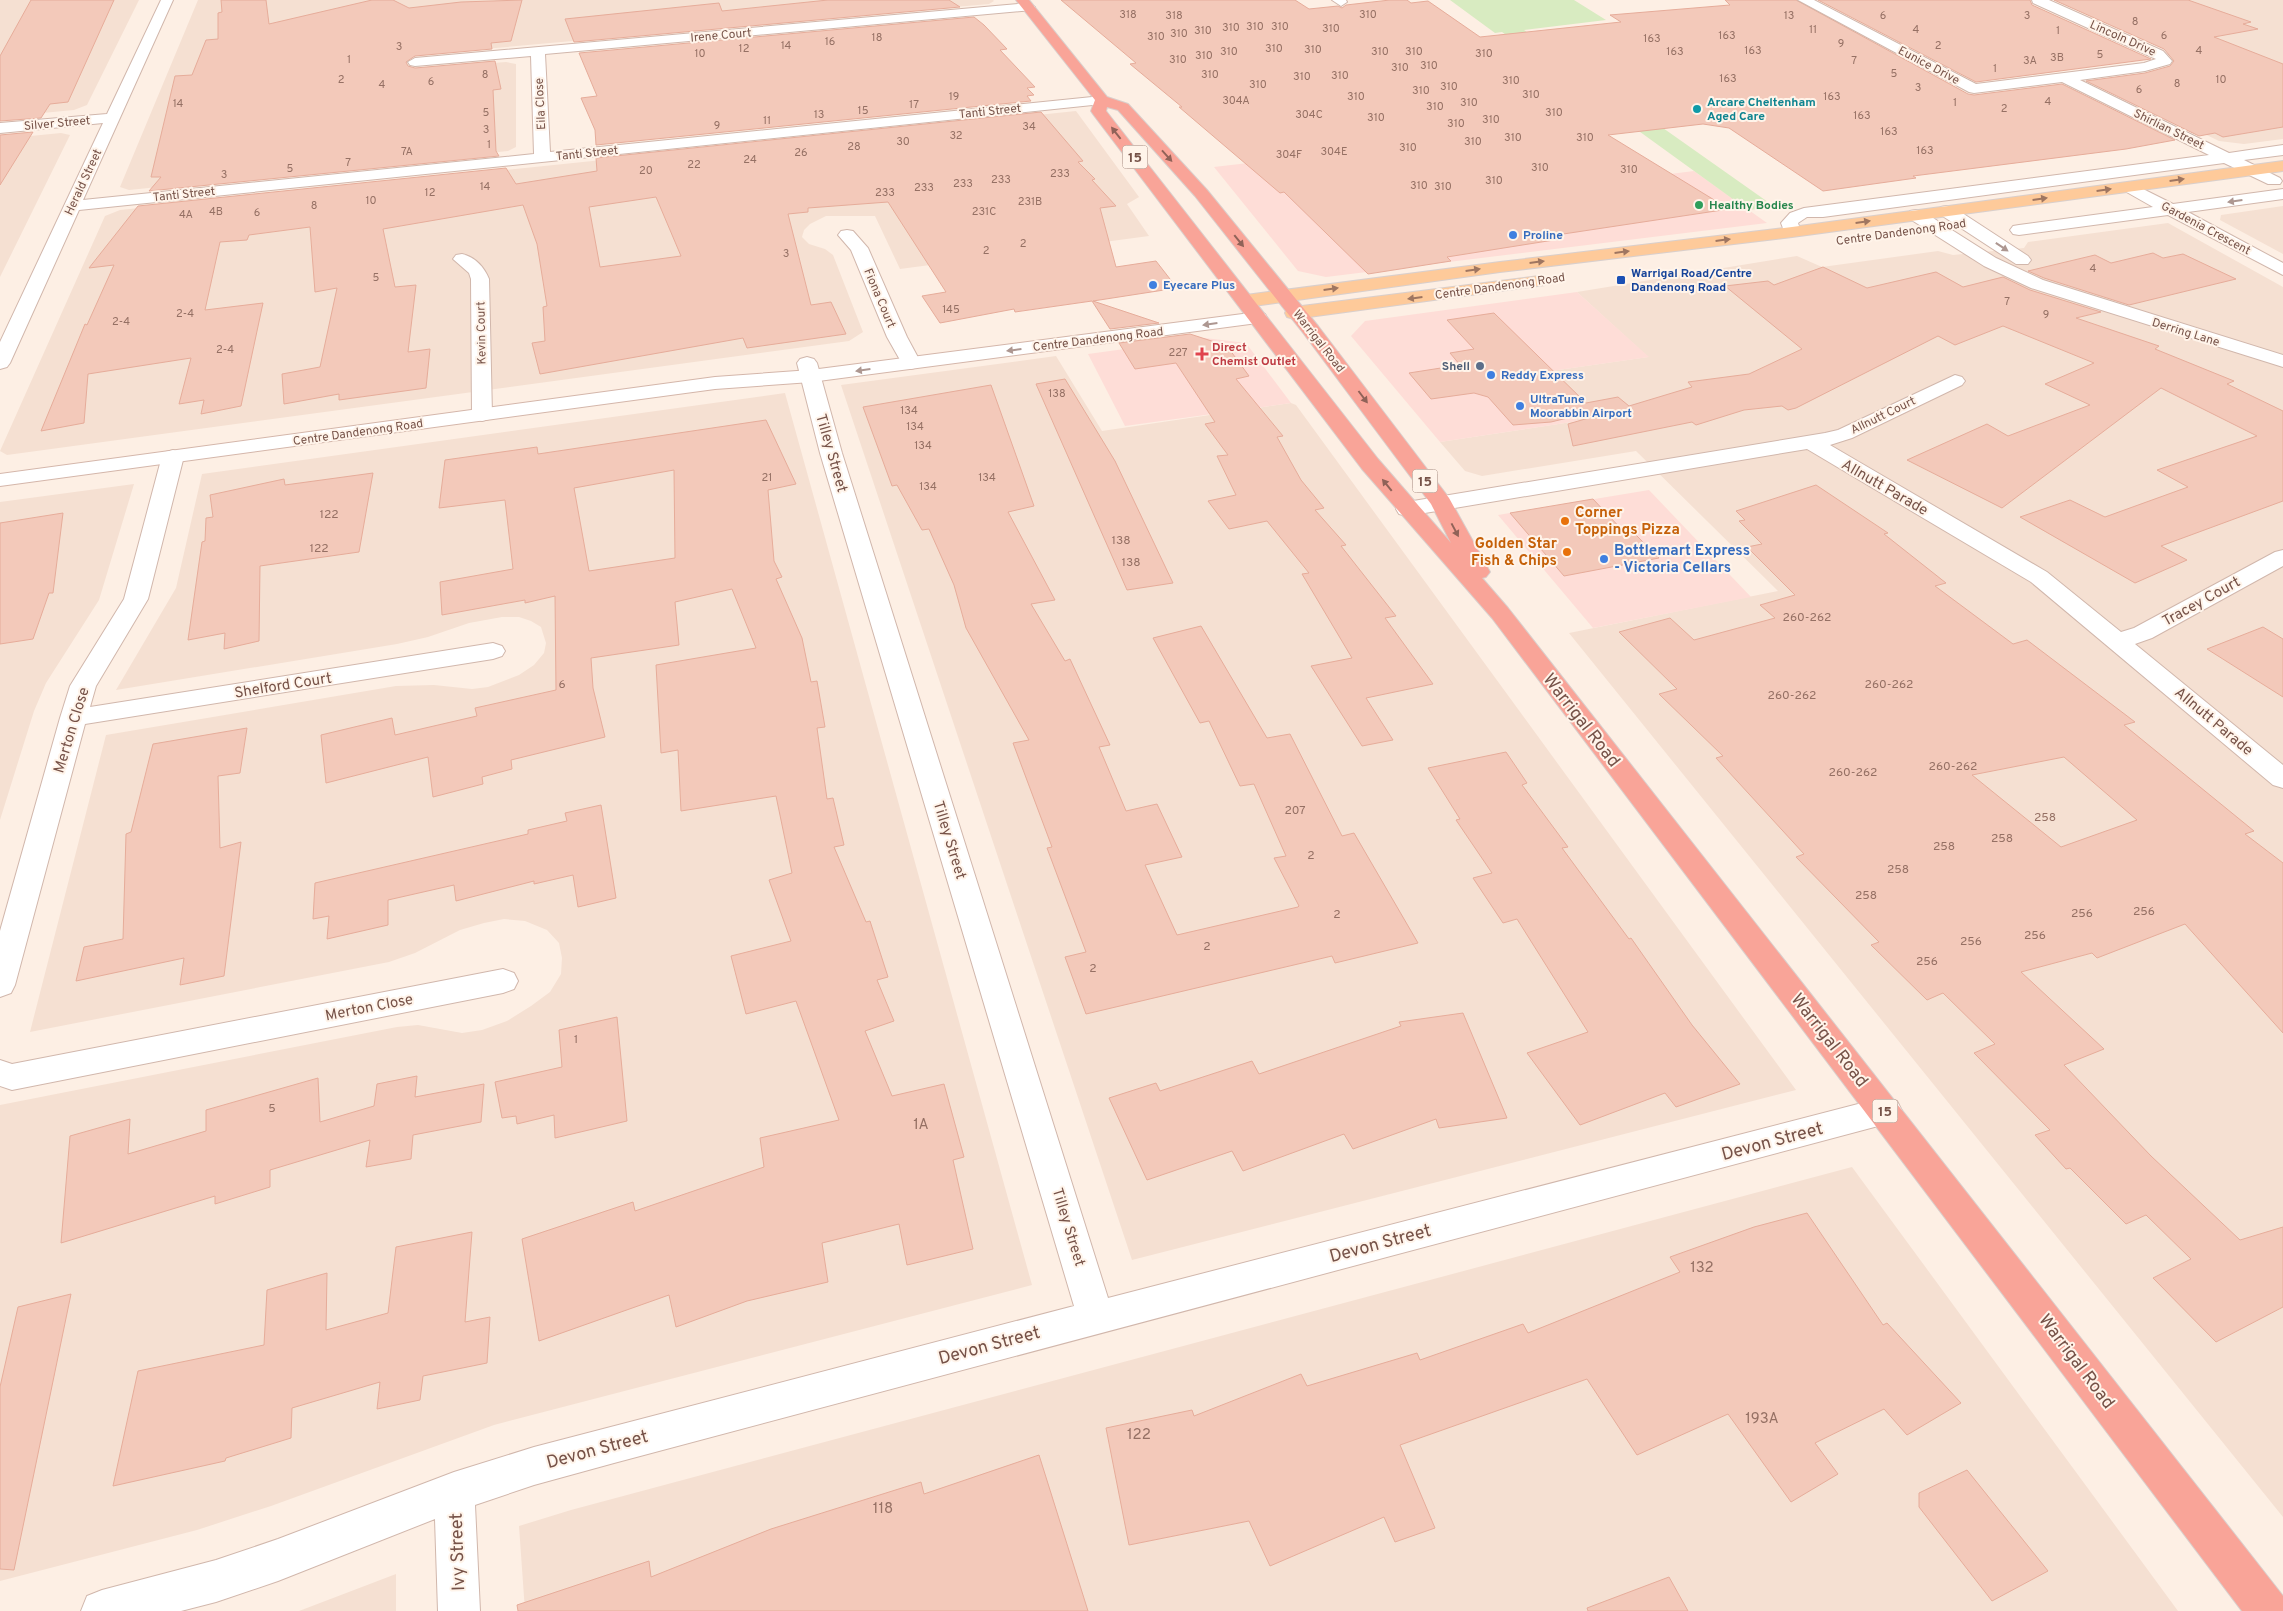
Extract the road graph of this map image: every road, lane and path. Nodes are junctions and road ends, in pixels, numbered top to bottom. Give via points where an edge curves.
1 (167, 0) edge
2 (1804, 0) edge
3 (2038, 0) edge
4 (1025, 4) edge
5 (538, 52) junction
6 (415, 62) dead end
7 (2063, 77) junction
8 (1102, 100) junction
9 (113, 118) junction
10 (0, 128) edge
11 (2283, 150) edge
12 (542, 157) junction
13 (2227, 158) junction
14 (2283, 166) edge
15 (2251, 170) junction
16 (2280, 185) edge
17 (2129, 187) junction
18 (2151, 198) junction
19 (72, 206) junction
20 (2171, 210) junction
21 (1947, 211) junction
22 (1916, 215) junction
23 (1966, 224) junction
24 (1936, 227) junction
25 (2018, 230) dead end
26 (1792, 232) junction
27 (847, 235) dead end
28 (462, 259) dead end
29 (1653, 266) dead end
30 (2283, 270) edge
31 (1555, 279) dead end
32 (1283, 296) junction
33 (2089, 301) junction
34 (1252, 310) junction
35 (1175, 311) dead end
36 (1297, 312) junction
37 (1070, 324) dead end
38 (907, 355) junction
39 (2283, 361) edge
40 (0, 363) edge
41 (809, 370) junction
42 (1955, 381) dead end
43 (482, 415) junction
44 (1810, 442) junction
45 (173, 456) junction
46 (0, 480) edge
47 (1441, 503) junction
48 (1407, 509) junction
49 (2283, 557) edge
50 (1500, 613) junction
51 (2118, 641) junction
52 (493, 651) dead end
53 (73, 718) junction
54 (2283, 779) edge
55 (503, 981) dead end
56 (0, 985) edge
57 (0, 1073) edge
58 (1885, 1111) junction
59 (1096, 1317) junction
60 (454, 1492) junction
61 (102, 1611) edge
62 (459, 1611) edge
63 (2268, 1611) edge

1 - 9 street, Herald Street
2 - 7 street, Eunice Drive via 1974,89
3 - 7 street, Lincoln Drive via 2165,59 2158,65
4 - 5 street, Irene Court
4 - 8 highway, Warrigal Road / 15
5 - 6 street, Irene Court
5 - 12 street, Eila Close
7 - 13 street, Shirlian Street
8 - 12 street, Tanti Street
8 -> 32 highway, Warrigal Road / 15 via 1123,107 1138,123 1209,202
34 -> 8 highway, Warrigal Road / 15 via 1098,110
9 - 10 street, Silver Street
9 - 19 street, Herald Street
11 - 13 street
12 - 19 street, Tanti Street
13 - 15 street, Shirlian Street
13 - 26 street via 1808,212 1793,217 1790,223
14 - 15 main road, Centre Dandenong Road
15 - 16 street, Shirlian Street
17 -> 15 main road, Centre Dandenong Road
16 - 18 main road, Centre Dandenong Road
16 -> 20 street
17 - 18 street, Gardenia Crescent
21 -> 17 main road, Centre Dandenong Road
18 - 20 street, Gardenia Crescent
18 - 23 main road, Centre Dandenong Road
19 - 40 street, Herald Street
20 - 25 street
20 - 30 street, Gardenia Crescent
21 - 22 main road, Centre Dandenong Road
21 - 23 street, Derring Lane
22 - 24 street, Derring Lane
26 -> 22 main road, Centre Dandenong Road
23 - 24 main road, Centre Dandenong Road
23 -> 33 street, Derring Lane
24 - 29 main road, Centre Dandenong Road
24 - 33 street, Derring Lane via 2011,273
32 -> 26 main road, Centre Dandenong Road
27 - 38 street, Fiona Court via 859,248
28 - 43 street, Kevin Court via 477,271 480,279
31 -> 36 main road, Centre Dandenong Road
32 - 34 main road, Centre Dandenong Road
32 - 36 highway, Warrigal Road / 15
33 - 39 street, Derring Lane
34 - 35 street, Centre Dandenong Road
34 - 36 main road, Centre Dandenong Road
34 -> 38 street, Centre Dandenong Road
48 -> 34 highway, Warrigal Road / 15
36 -> 47 highway, Warrigal Road / 15
37 - 38 street, Centre Dandenong Road
38 - 41 street, Centre Dandenong Road
41 - 43 street, Centre Dandenong Road
41 - 59 street, Tilley Street via 833,462
42 - 44 street, Allnutt Court via 1845,434
43 - 45 street, Centre Dandenong Road
44 - 47 street
44 - 51 street, Allnutt Parade via 2039,577
45 - 46 street, Centre Dandenong Road
45 - 53 street, Merton Close via 136,599 83,686
47 - 48 street
47 -> 50 highway, Warrigal Road / 15
48 - 50 highway, Warrigal Road / 15
49 - 51 street, Tracey Court via 2143,633
50 - 58 highway, Warrigal Road / 15
51 - 54 street, Allnutt Parade
52 - 53 street, Shelford Court
53 - 56 street, Merton Close
55 - 57 street, Merton Close via 12,1077
58 - 59 street, Devon Street
58 - 63 highway, Warrigal Road / 15
59 - 60 street, Devon Street via 614,1444
60 - 61 street, Devon Street via 216,1581
60 - 62 street, Ivy Street

